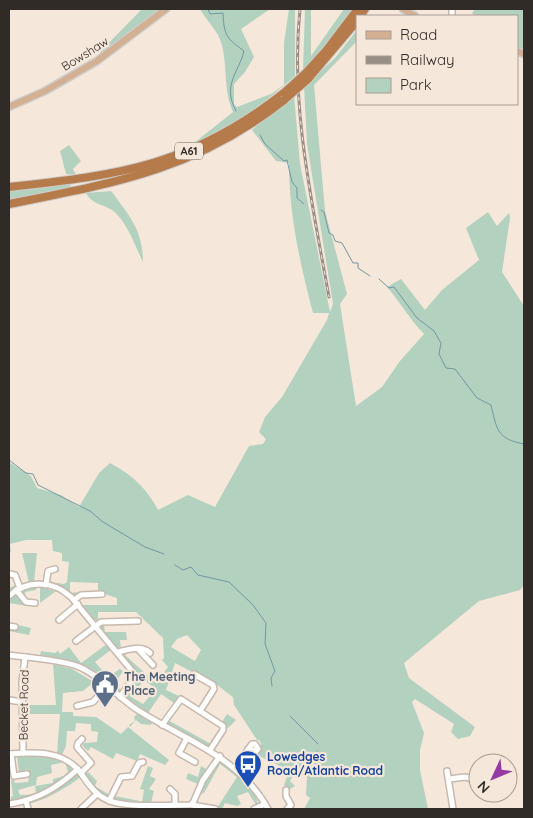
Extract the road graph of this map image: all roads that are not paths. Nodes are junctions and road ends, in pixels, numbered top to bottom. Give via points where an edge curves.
1 (166, 9) edge
2 (358, 9) edge
3 (356, 22) edge
4 (307, 76) junction
5 (284, 96) junction
6 (9, 108) edge
7 (9, 187) edge
8 (9, 204) edge
9 (54, 569) dead end
10 (10, 574) edge
11 (46, 585) junction
12 (18, 589) junction
13 (102, 594) dead end
14 (9, 596) edge
15 (76, 602) junction
16 (35, 603) dead end
17 (59, 620) dead end
18 (138, 621) dead end
19 (96, 625) junction
20 (9, 626) edge
21 (15, 627) dead end
22 (76, 641) dead end
23 (138, 648) junction
24 (118, 652) junction
25 (150, 654) dead end
26 (9, 655) edge
27 (25, 657) junction
28 (153, 665) dead end
29 (194, 674) dead end
30 (106, 687) junction
31 (120, 697) junction
32 (9, 700) edge
33 (22, 702) junction
34 (77, 706) dead end
35 (200, 711) junction
36 (162, 724) junction
37 (188, 738) junction
38 (82, 739) dead end
39 (248, 748) dead end
40 (210, 750) junction
41 (23, 753) junction
42 (10, 754) edge
43 (220, 756) junction
44 (143, 762) dead end
45 (195, 762) dead end
46 (236, 768) junction
47 (80, 771) junction
48 (448, 772) dead end
49 (27, 774) dead end
50 (468, 778) edge
51 (449, 779) junction
52 (170, 790) dead end
53 (286, 790) dead end
54 (97, 794) junction
55 (26, 801) junction
56 (110, 801) junction
57 (9, 804) edge
58 (175, 805) junction
59 (192, 805) junction
60 (139, 806) edge
61 (166, 807) edge
62 (266, 807) edge
63 (28, 809) edge
64 (81, 809) edge
65 (214, 809) edge
66 (254, 809) edge
67 (287, 809) edge
68 (453, 809) edge

1 - 6 main road, Bowshaw via 97,60
2 - 4 highway, A61
3 - 4 highway, A61
4 - 5 highway, A61, bridge
5 - 7 highway, A61 via 201,146 154,164 82,179
5 - 8 highway, A61 via 243,130 200,153 145,174
9 - 11 street via 48,571
10 - 12 street via 15,575
11 - 12 street via 33,584
11 - 15 street via 60,589
12 - 14 street
12 - 16 street via 26,602
13 - 15 street via 81,595
15 - 17 street
15 - 19 street
18 - 19 street
19 - 22 street
19 - 24 street
20 - 21 street
23 - 24 street
23 - 25 street via 146,649
23 - 28 street
24 - 31 street via 132,671 130,683
26 - 27 street
27 - 30 street via 77,666
27 - 33 street, Becket Road
29 - 35 street via 213,685 214,689
30 - 31 street
30 - 34 street via 93,702
31 - 36 street
32 - 33 street
33 - 41 street, Becket Road
35 - 36 street via 179,699
35 - 40 street via 224,728
36 - 37 street
37 - 40 street
37 - 45 street via 178,753
38 - 47 street via 77,747 91,763
39 - 46 street
40 - 43 street
41 - 42 street
41 - 47 street via 58,756
42 - 49 street via 14,776
43 - 46 street
43 - 59 street via 203,780
44 - 56 street via 132,776 121,777
46 - 62 street
47 - 54 street
47 - 55 street via 53,790
48 - 51 street
50 - 51 street
51 - 68 street
52 - 58 street via 175,794
53 - 67 street via 291,805
54 - 56 street
54 - 64 street
55 - 57 street
55 - 63 street
56 - 60 street
58 - 59 street
58 - 61 street
59 - 65 street
60 - 61 street
62 - 66 street

